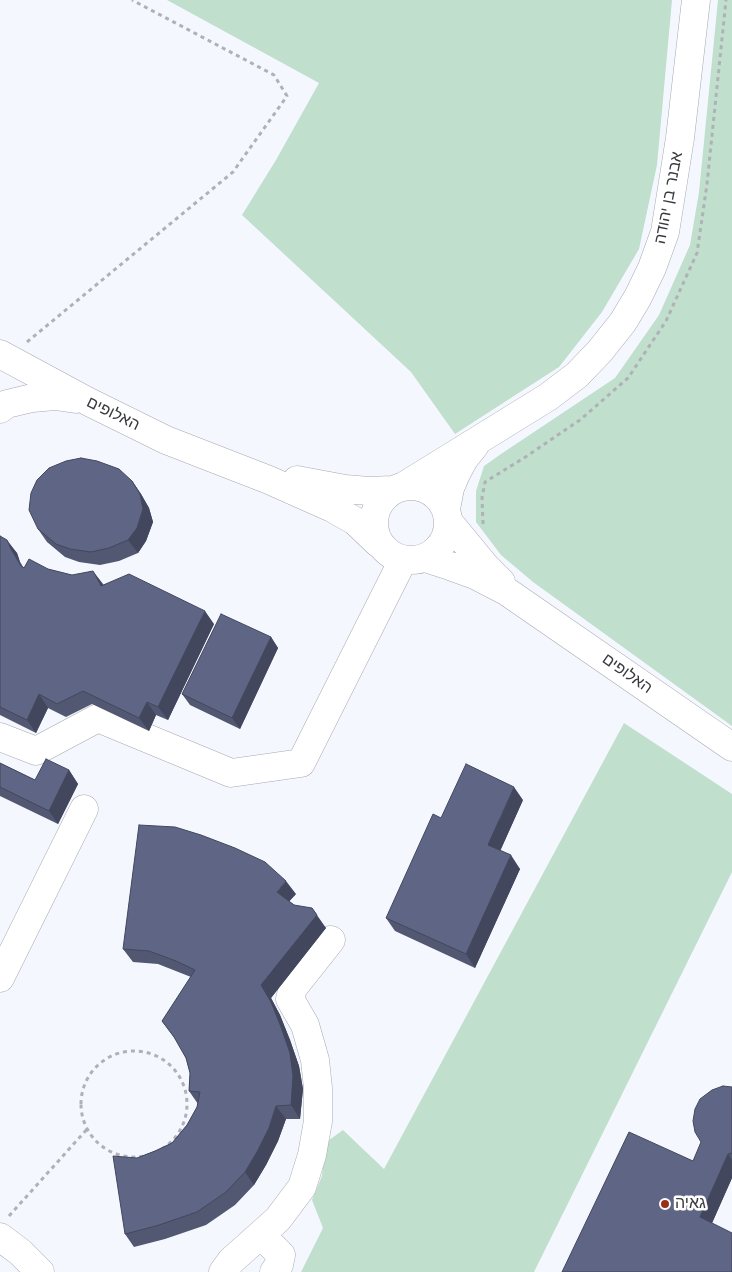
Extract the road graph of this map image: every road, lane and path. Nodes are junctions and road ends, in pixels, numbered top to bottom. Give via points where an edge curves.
1 (132, 0) edge
2 (696, 0) edge
3 (3, 361) edge
4 (87, 401) junction
5 (0, 409) edge
6 (480, 440) junction
7 (229, 465) junction
8 (398, 488) junction
9 (447, 515) junction
10 (378, 543) junction
11 (414, 559) junction
12 (522, 601) junction
13 (0, 737) edge
14 (732, 747) edge
15 (84, 809) dead end
16 (331, 940) dead end
17 (0, 978) edge
18 (88, 1128) junction
19 (3, 1228) edge
20 (260, 1235) junction
21 (40, 1272) edge
22 (223, 1272) edge
23 (274, 1272) edge

1 - 3 path via 274,74 287,96 233,172
2 - 6 street, אבנר בן יהודה via 665,232 638,297 600,352 577,375
3 - 4 street, האלופים
4 - 5 street via 55,396 32,398 6,404
4 - 7 street, האלופים via 166,440
6 - 8 street, אבנר בן יהודה
6 - 9 street, אבנר בן יהודה via 456,474 450,488
7 - 8 street, האלופים via 345,489 369,492
7 - 10 street, האלופים via 332,508 355,521
8 - 9 street via 417,486 429,490 439,498
8 - 10 street via 382,498 376,508 373,520
9 - 11 street via 447,533 442,544 435,552
9 - 12 street, האלופים via 485,566
10 - 11 street via 393,557
11 - 12 street, האלופים via 475,575
11 - 13 street via 301,763 231,772 98,718 36,751
12 - 14 street, האלופים
15 - 17 street
16 - 20 street via 293,988 290,999 305,1025 315,1060 318,1121 312,1155 302,1187 278,1219
18 - 18 path via 102,1146 117,1154 134,1157 166,1147 186,1118 188,1100 184,1082 174,1067 160,1056 142,1050 124,1051 107,1057 93,1069 84,1085 81,1102
18 - 19 path
19 - 21 street
20 - 22 street
20 - 23 street via 281,1255

